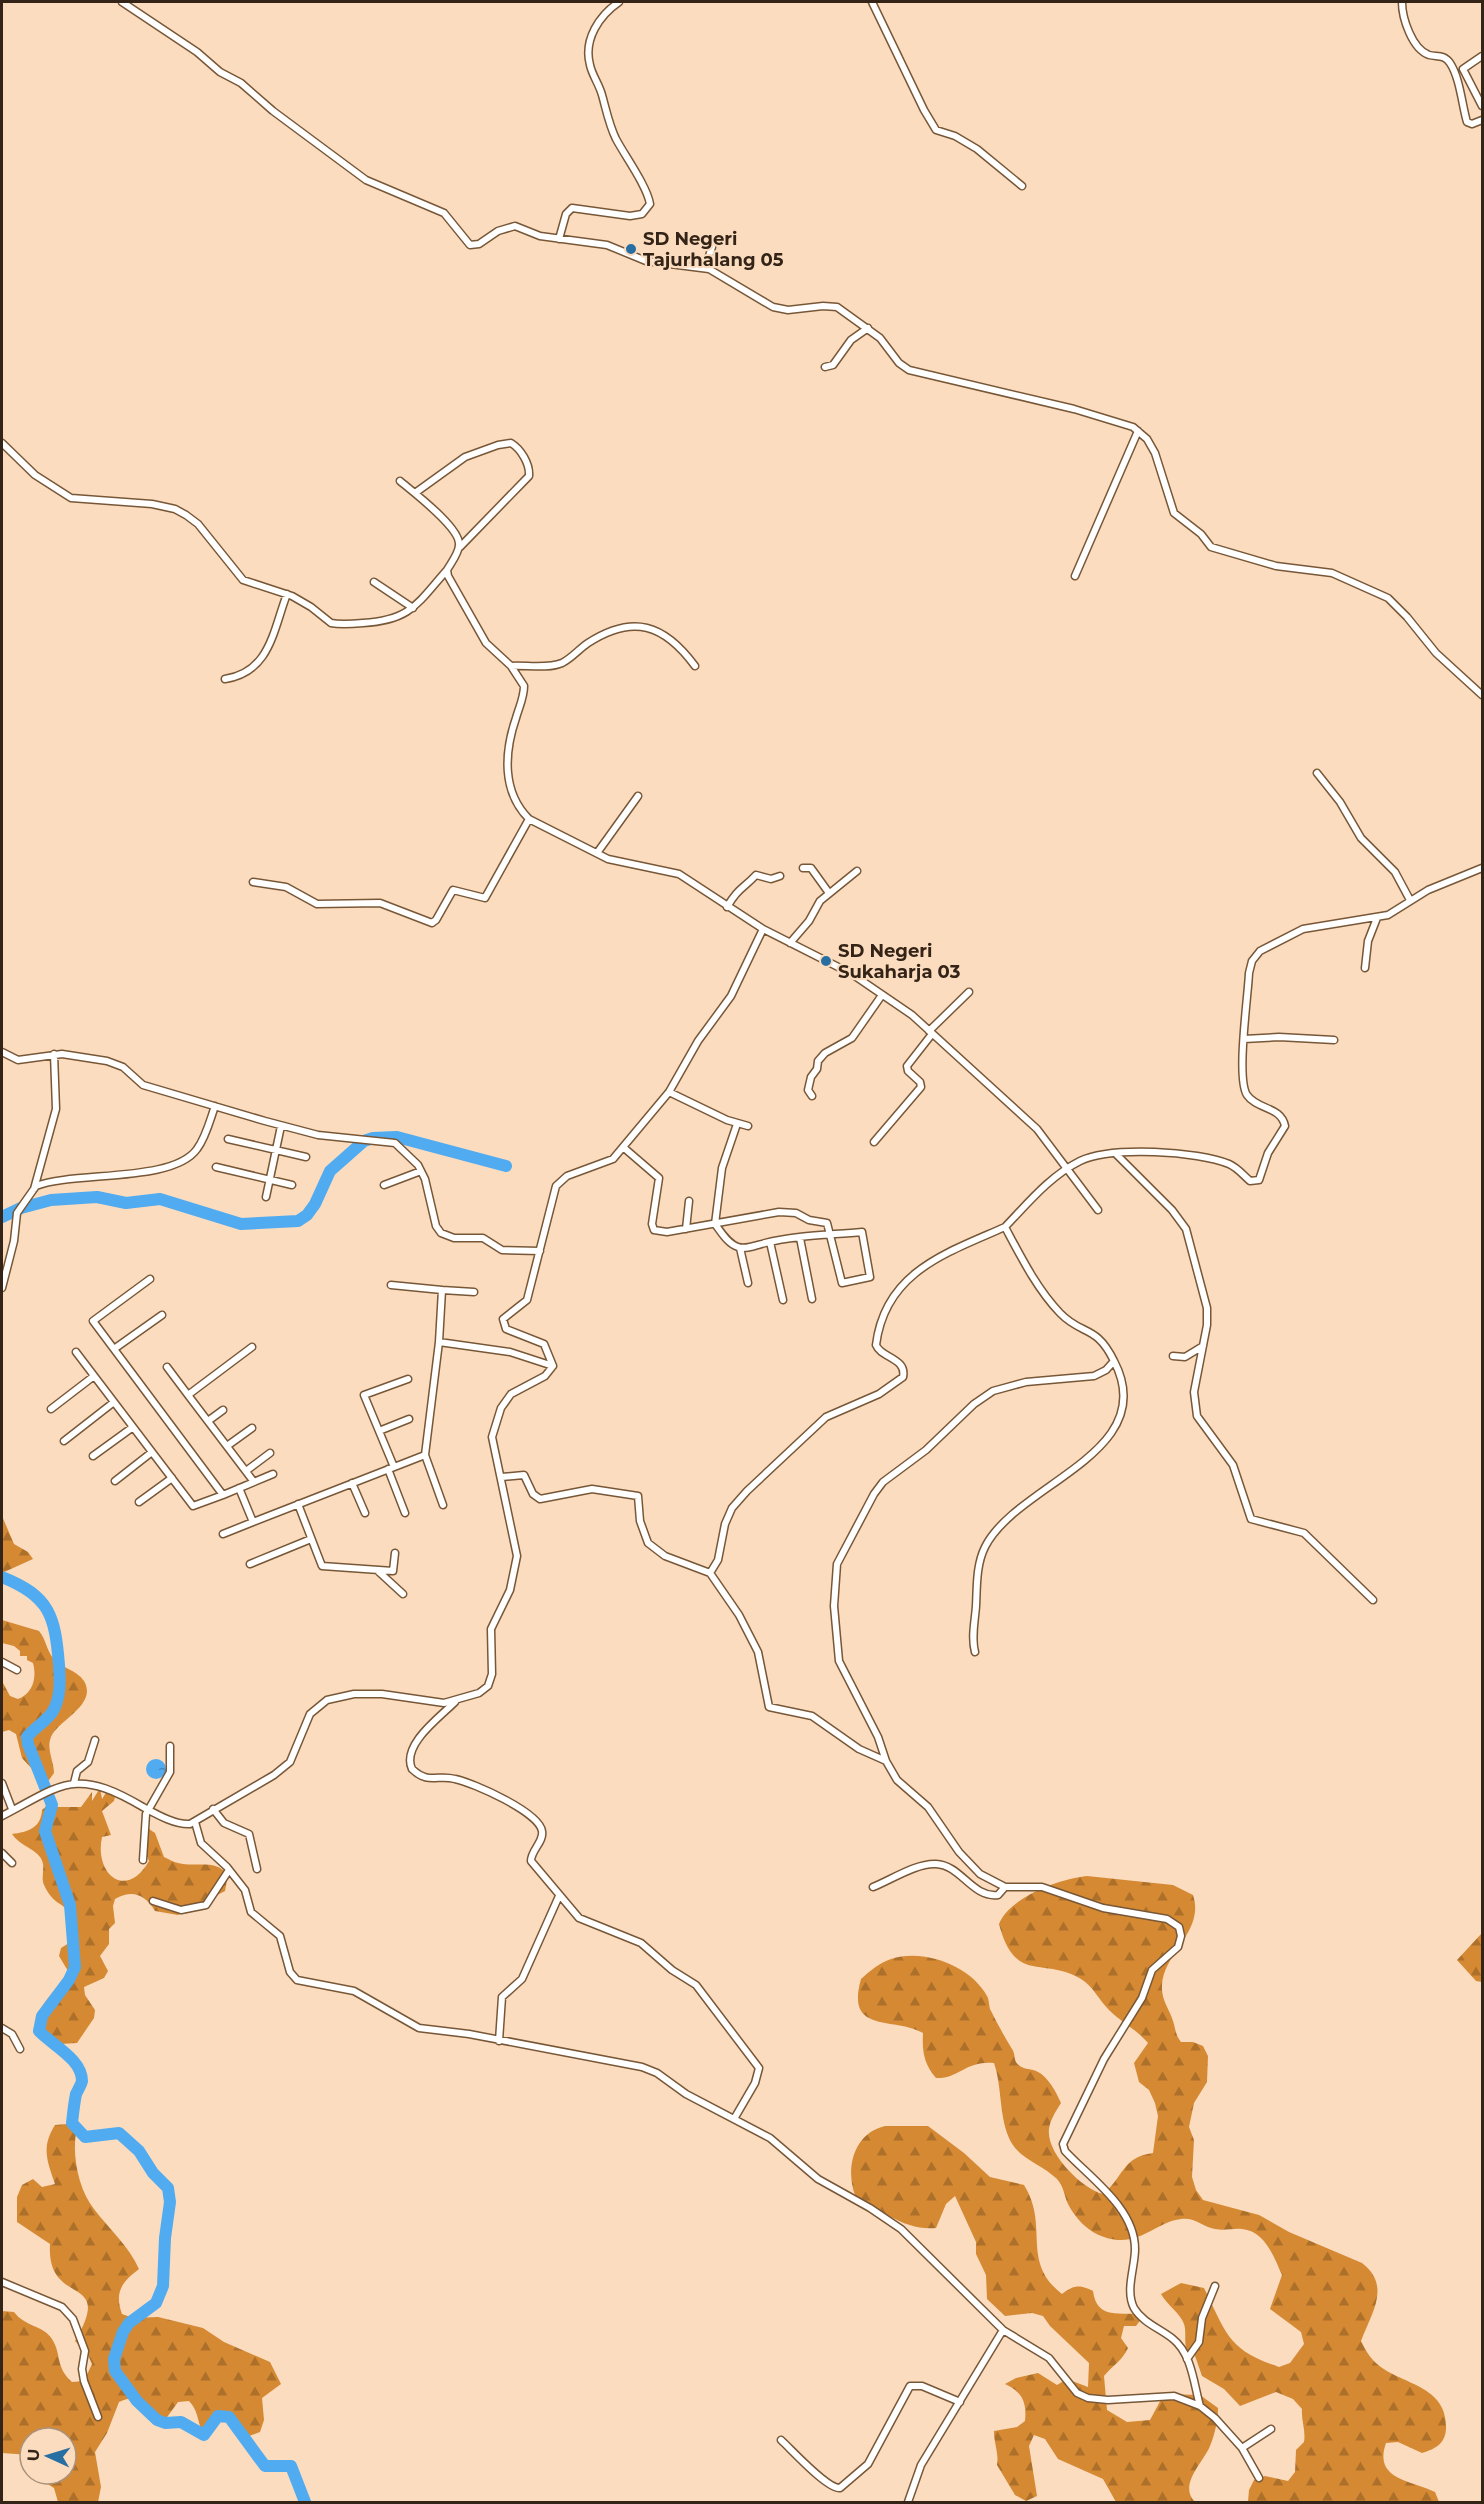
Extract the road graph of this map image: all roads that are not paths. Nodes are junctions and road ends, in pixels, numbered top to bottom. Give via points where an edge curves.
1 (122, 2) edge
2 (619, 2) edge
3 (872, 2) edge
4 (1402, 2) edge
5 (1482, 56) edge
6 (1482, 106) edge
7 (1482, 120) edge
8 (1022, 186) dead end
9 (559, 239) junction
10 (712, 247) dead end
11 (698, 266) junction
12 (868, 328) junction
13 (825, 367) dead end
14 (1138, 431) junction
15 (2, 443) edge
16 (400, 481) dead end
17 (415, 493) junction
18 (460, 547) junction
19 (447, 570) junction
20 (1075, 576) dead end
21 (374, 582) dead end
22 (287, 594) junction
23 (414, 608) junction
24 (511, 666) junction
25 (695, 666) dead end
26 (225, 679) dead end
27 (1482, 695) edge
28 (1317, 772) dead end
29 (638, 796) dead end
30 (529, 819) junction
31 (597, 853) junction
32 (803, 868) dead end
33 (857, 871) dead end
34 (1481, 871) edge
35 (780, 876) dead end
36 (253, 882) dead end
37 (829, 893) junction
38 (1410, 900) junction
39 (727, 907) junction
40 (1377, 918) junction
41 (763, 929) junction
42 (790, 943) junction
43 (1365, 968) dead end
44 (969, 992) dead end
45 (882, 995) junction
46 (930, 1032) junction
47 (1244, 1039) junction
48 (1334, 1040) dead end
49 (2, 1052) edge
50 (54, 1054) junction
51 (669, 1092) junction
52 (812, 1096) dead end
53 (215, 1106) junction
54 (737, 1124) junction
55 (281, 1126) junction
56 (748, 1126) dead end
57 (228, 1139) dead end
58 (874, 1142) dead end
59 (623, 1147) junction
60 (275, 1151) junction
61 (1116, 1154) junction
62 (306, 1157) dead end
63 (216, 1167) dead end
64 (1068, 1168) junction
65 (421, 1171) junction
66 (270, 1181) junction
67 (292, 1185) dead end
68 (384, 1185) dead end
69 (33, 1189) junction
70 (266, 1197) dead end
71 (689, 1200) dead end
72 (1098, 1210) dead end
73 (715, 1224) junction
74 (1005, 1227) junction
75 (686, 1229) junction
76 (830, 1235) junction
77 (800, 1238) junction
78 (770, 1242) junction
79 (740, 1248) junction
80 (540, 1251) junction
81 (150, 1279) dead end
82 (748, 1282) dead end
83 (391, 1285) dead end
84 (2, 1288) edge
85 (442, 1290) junction
86 (474, 1292) dead end
87 (812, 1299) dead end
88 (783, 1300) dead end
89 (162, 1315) dead end
90 (440, 1342) junction
91 (1203, 1345) junction
92 (252, 1347) dead end
93 (114, 1349) junction
94 (76, 1352) dead end
95 (1173, 1356) dead end
96 (1114, 1361) junction
97 (553, 1366) junction
98 (167, 1367) dead end
99 (94, 1376) junction
100 (408, 1378) dead end
101 (188, 1395) junction
102 (114, 1402) junction
103 (51, 1409) dead end
104 (222, 1410) dead end
105 (409, 1419) dead end
106 (208, 1421) junction
107 (132, 1426) junction
108 (252, 1428) dead end
109 (379, 1431) junction
110 (64, 1441) dead end
111 (227, 1446) junction
112 (152, 1452) junction
113 (270, 1454) dead end
114 (425, 1455) junction
115 (93, 1456) dead end
116 (391, 1468) junction
117 (246, 1471) junction
118 (273, 1474) dead end
119 (502, 1477) junction
120 (171, 1478) junction
121 (115, 1481) dead end
122 (254, 1482) junction
123 (352, 1483) junction
124 (239, 1488) junction
125 (223, 1495) junction
126 (139, 1502) dead end
127 (298, 1504) junction
128 (443, 1505) dead end
129 (364, 1513) dead end
130 (405, 1513) dead end
131 (253, 1522) junction
132 (223, 1534) dead end
133 (312, 1539) junction
134 (395, 1552) dead end
135 (250, 1564) dead end
136 (378, 1570) junction
137 (710, 1573) junction
138 (403, 1594) dead end
139 (1373, 1600) dead end
140 (975, 1652) dead end
141 (2, 1662) edge
142 (17, 1670) dead end
143 (455, 1701) junction
144 (95, 1740) dead end
145 (170, 1746) dead end
146 (886, 1761) junction
147 (2, 1783) edge
148 (74, 1783) junction
149 (12, 1809) junction
150 (213, 1809) junction
151 (148, 1810) junction
152 (2, 1816) edge
153 (195, 1822) junction
154 (2, 1853) edge
155 (143, 1860) dead end
156 (12, 1863) dead end
157 (256, 1869) dead end
158 (230, 1870) junction
159 (873, 1887) dead end
160 (1005, 1887) junction
161 (559, 1896) junction
162 (153, 1901) dead end
163 (2, 2028) edge
164 (499, 2041) junction
165 (20, 2049) dead end
166 (734, 2119) junction
167 (2, 2282) edge
168 (1215, 2286) dead end
169 (1003, 2330) junction
170 (1187, 2359) junction
171 (960, 2402) junction
172 (1200, 2406) junction
173 (98, 2417) dead end
174 (1270, 2429) dead end
175 (781, 2440) dead end
176 (1242, 2448) junction
177 (1259, 2478) dead end
178 (908, 2502) edge

1 - 9 street via 241,83 366,180 444,213 466,243 479,244 512,226
2 - 9 street via 596,25 589,63 615,137 650,204 642,214 630,216 572,208 566,214
3 - 8 street via 936,130 977,149
4 - 7 street via 1405,21 1418,46 1427,54 1444,57 1452,65 1467,123
5 - 6 street via 1463,69
9 - 11 street via 607,245 646,261
10 - 11 street via 708,259
11 - 12 street via 718,273 773,307 837,308
12 - 13 street via 847,345 833,364
12 - 14 street via 909,370 1084,411 1126,423
14 - 20 street
14 - 27 street via 1155,453 1174,513 1211,547 1276,566 1332,573 1388,598 1436,653
15 - 22 street via 34,475 71,498 175,509 205,531 243,580
16 - 17 street
17 - 18 street via 458,536
17 - 18 street via 465,458 498,445 511,443 516,447 528,464 525,482
18 - 19 street
19 - 23 street
19 - 24 street via 486,643
21 - 23 street
22 - 23 street via 336,624 394,619
22 - 26 street via 263,660 246,673
24 - 25 street via 559,664 606,633 630,626 663,634 681,646
24 - 30 street via 524,686 524,693 510,742 507,776 515,803
28 - 38 street via 1361,838 1395,872
29 - 31 street
30 - 31 street
30 - 36 street via 485,898 453,890 432,923 380,903 317,904 290,888
31 - 39 street via 624,864 679,874
32 - 37 street via 811,868
33 - 37 street
34 - 38 street
35 - 39 street via 771,879 756,875 747,886 738,889
37 - 42 street
38 - 40 street
39 - 41 street
40 - 43 street via 1368,941
40 - 47 street via 1311,927 1260,951 1250,967
41 - 42 street
41 - 51 street via 731,996 698,1041
42 - 45 street via 852,974
44 - 46 street
45 - 46 street
45 - 52 street via 852,1038 818,1061 808,1089
46 - 58 street via 907,1066 921,1087
46 - 64 street via 1037,1129
47 - 48 street
47 - 61 street via 1244,1088 1251,1100 1281,1116 1285,1126 1268,1153 1258,1180 1250,1181 1233,1166 1213,1160 1150,1151
49 - 50 street via 18,1060
50 - 53 street via 116,1064 143,1085
50 - 69 street via 56,1109
51 - 54 street
51 - 59 street
53 - 55 street
53 - 69 street via 198,1148 185,1161 150,1171 56,1181
54 - 56 street
54 - 73 street via 722,1168
55 - 60 street
55 - 65 street via 399,1145
57 - 60 street
59 - 75 street via 659,1178 654,1230
59 - 80 street via 613,1159 574,1173 558,1184
60 - 62 street
60 - 66 street
61 - 64 street via 1092,1157
61 - 91 street via 1172,1209 1186,1229 1205,1295 1207,1325
63 - 66 street
64 - 72 street
64 - 74 street via 1033,1196
65 - 68 street
65 - 80 street via 431,1195 437,1230 444,1236 483,1238 502,1250
66 - 67 street
66 - 70 street
69 - 84 street via 18,1211
71 - 75 street
73 - 75 street
73 - 76 street via 762,1214 795,1213 827,1223
73 - 79 street via 731,1244
74 - 96 street via 1050,1301 1064,1317 1100,1338
74 - 137 street via 919,1268 904,1281 884,1317 876,1345 900,1364 903,1377 887,1390 826,1417 747,1491 724,1524 718,1560
76 - 76 street via 862,1232 870,1277 842,1282
76 - 77 street
77 - 78 street
77 - 87 street
78 - 79 street
78 - 88 street
79 - 82 street
80 - 97 street via 525,1302 502,1323 513,1332 544,1344
81 - 93 street via 93,1321
83 - 85 street
85 - 86 street
85 - 90 street
89 - 93 street
90 - 97 street via 510,1352
90 - 114 street
91 - 95 street via 1185,1357
91 - 139 street via 1194,1392 1197,1416 1233,1466 1251,1519 1304,1533
92 - 101 street
93 - 125 street
94 - 99 street
96 - 140 street via 1125,1397 1114,1429 1065,1476 1014,1514 985,1547 977,1582
96 - 146 street via 1094,1376 1013,1384 987,1394 926,1450 889,1476 874,1494 837,1564 834,1606 839,1661
97 - 119 street via 546,1376 511,1394 501,1408 492,1445
98 - 101 street
99 - 102 street
99 - 103 street
100 - 109 street via 364,1395
101 - 106 street
102 - 107 street
102 - 110 street
104 - 106 street
105 - 109 street
106 - 111 street
107 - 112 street
107 - 115 street
108 - 111 street
109 - 116 street
111 - 117 street
112 - 120 street
112 - 121 street
113 - 117 street
114 - 116 street
114 - 128 street
116 - 123 street
116 - 130 street
117 - 122 street
118 - 122 street
119 - 137 street via 524,1475 533,1494 540,1499 592,1489 636,1495 648,1543 665,1556
119 - 143 street via 516,1546 515,1574 491,1629 490,1683 479,1693
120 - 125 street via 193,1506
120 - 126 street
122 - 124 street
123 - 127 street
123 - 129 street
124 - 125 street
124 - 131 street
127 - 131 street
127 - 133 street
131 - 132 street
133 - 135 street
133 - 136 street via 322,1566
134 - 136 street via 393,1571
136 - 138 street
137 - 146 street via 740,1615 758,1652 769,1707 812,1716 859,1749
141 - 142 street
143 - 150 street via 434,1703 361,1694 327,1700 310,1714 290,1762
143 - 161 street via 418,1740 410,1754 410,1767 429,1779 465,1782 534,1818 542,1835 531,1861
144 - 148 street via 88,1762 77,1771
145 - 151 street via 170,1772
146 - 160 street via 902,1786 928,1807 967,1862 987,1879
147 - 149 street
148 - 149 street via 57,1786
148 - 151 street via 108,1790
149 - 152 street
150 - 153 street
150 - 157 street via 224,1823 249,1834
151 - 153 street via 178,1823
151 - 155 street
153 - 158 street via 201,1843
154 - 156 street
158 - 162 street via 206,1905 182,1910
158 - 164 street via 245,1890 251,1912 280,1936 290,1972 297,1980 354,1991 419,2028
159 - 160 street via 933,1864 951,1869 984,1893 998,1895
160 - 170 street via 1042,1887 1103,1908 1167,1919 1179,1927 1178,1947 1152,1970 1142,1998 1104,2059 1063,2144 1130,2225 1135,2249 1131,2297 1135,2309 1175,2340
161 - 164 street via 522,1978 502,1997
161 - 166 street via 585,1922 641,1943 705,1996 759,2068
163 - 165 street via 12,2034
164 - 166 street via 642,2067
166 - 169 street via 770,2138 818,2179 901,2229
167 - 173 street via 68,2312 84,2347 83,2375
168 - 170 street via 1202,2318 1198,2342
169 - 171 street
169 - 172 street via 1049,2358 1077,2393 1088,2398 1168,2395
170 - 172 street
171 - 175 street via 922,2386 910,2386 868,2464 840,2488 826,2482
171 - 178 street via 921,2465
172 - 176 street
174 - 176 street
176 - 177 street

